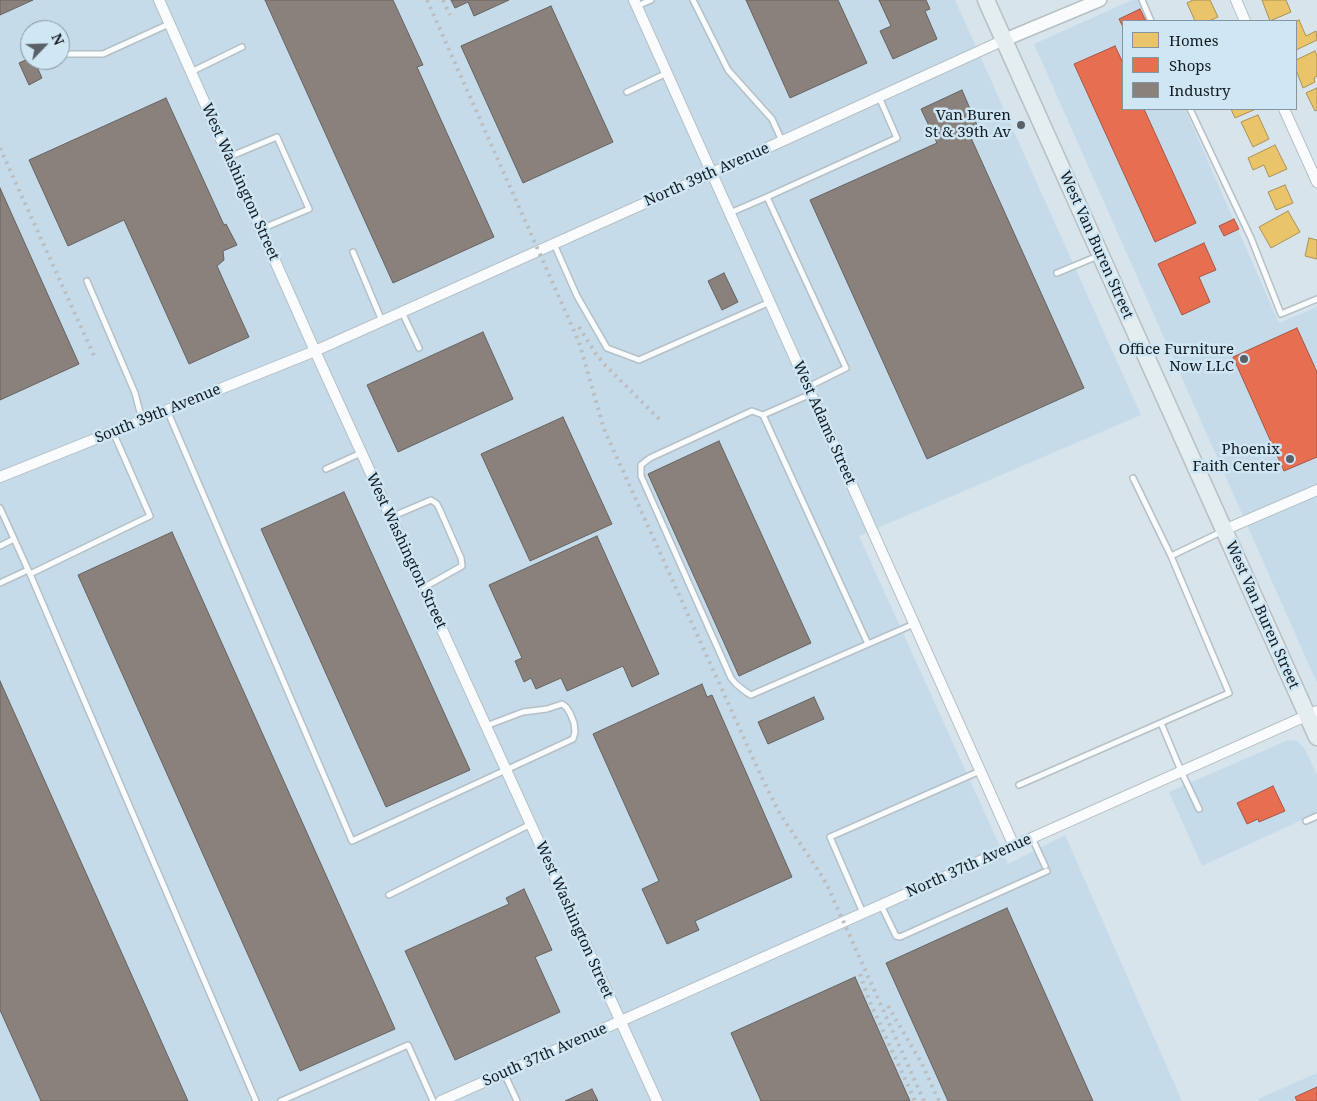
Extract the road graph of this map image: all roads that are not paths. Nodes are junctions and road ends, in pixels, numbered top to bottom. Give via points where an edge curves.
1 (159, 0) edge
2 (651, 0) edge
3 (693, 0) edge
4 (986, 0) edge
5 (1100, 0) edge
6 (1142, 0) edge
7 (1236, 0) edge
8 (636, 3) edge
9 (1151, 20) edge
10 (1245, 20) edge
11 (170, 24) junction
12 (1004, 40) junction
13 (242, 48) dead end
14 (70, 54) edge
15 (191, 72) junction
16 (667, 73) junction
17 (627, 92) dead end
18 (879, 97) junction
19 (1190, 110) edge
20 (1284, 110) edge
21 (782, 141) junction
22 (229, 157) junction
23 (712, 173) junction
24 (1317, 182) edge
25 (767, 197) junction
26 (730, 214) junction
27 (261, 229) junction
28 (554, 244) junction
29 (353, 252) dead end
30 (1100, 255) junction
31 (1056, 273) dead end
32 (87, 281) dead end
33 (1317, 298) edge
34 (770, 302) junction
35 (402, 312) junction
36 (382, 321) junction
37 (419, 348) dead end
38 (315, 351) junction
39 (810, 391) junction
40 (167, 410) junction
41 (763, 415) junction
42 (143, 420) junction
43 (113, 432) junction
44 (362, 453) junction
45 (326, 469) dead end
46 (0, 477) edge
47 (1133, 478) dead end
48 (1317, 490) edge
49 (0, 508) edge
50 (391, 517) junction
51 (1224, 530) junction
52 (14, 539) junction
53 (0, 546) edge
54 (1171, 556) junction
55 (29, 572) junction
56 (0, 583) edge
57 (424, 588) junction
58 (915, 624) junction
59 (868, 644) junction
60 (1312, 714) edge
61 (1162, 723) junction
62 (486, 726) junction
63 (1317, 737) edge
64 (506, 770) junction
65 (981, 771) junction
66 (1181, 771) junction
67 (1019, 785) dead end
68 (1199, 810) dead end
69 (1317, 816) edge
70 (1306, 821) dead end
71 (531, 824) junction
72 (1032, 838) junction
73 (1014, 846) junction
74 (389, 895) dead end
75 (881, 905) junction
76 (864, 913) junction
77 (620, 1021) junction
78 (504, 1073) junction
79 (256, 1101) edge
80 (281, 1101) edge
81 (433, 1101) edge
82 (442, 1101) edge
83 (517, 1101) edge
84 (657, 1101) edge

1 - 11 street, West Washington Street
2 - 8 lane
3 - 21 lane via 728,70 772,119
4 - 12 main road, West Van Buren Street
5 - 12 street, North 39th Avenue
6 - 9 lane
7 - 10 street
8 - 16 street, West Adams Street
11 - 14 lane via 103,54
11 - 15 street, West Washington Street
12 - 18 street, North 39th Avenue
12 - 30 main road, West Van Buren Street
13 - 15 lane
15 - 22 street, West Washington Street
16 - 17 lane
16 - 23 street, West Adams Street
18 - 21 street, North 39th Avenue
18 - 25 lane via 897,138
19 - 33 lane via 1252,238 1282,314
20 - 24 street
21 - 23 street, North 39th Avenue
22 - 27 street, West Washington Street
22 - 27 lane via 277,137 309,209
23 - 26 street, West Adams Street
23 - 28 street, North 39th Avenue
25 - 26 lane
25 - 39 lane via 846,368
26 - 34 street, West Adams Street
27 - 38 street, West Washington Street
28 - 34 lane via 577,296 607,348 639,360
28 - 35 street, North 39th Avenue
29 - 36 lane
30 - 31 lane
30 - 51 main road, West Van Buren Street
32 - 42 lane via 135,393
34 - 39 street, West Adams Street
35 - 36 street, North 39th Avenue
35 - 37 lane
36 - 38 street, North 39th Avenue
38 - 40 street, South 39th Avenue
38 - 44 street, West Washington Street
39 - 41 lane
39 - 58 street, West Adams Street
40 - 42 street, South 39th Avenue
40 - 64 lane via 352,841
41 - 59 lane
41 - 59 lane via 752,411 650,458 640,470 731,678 751,695
42 - 43 street, South 39th Avenue
43 - 46 street, South 39th Avenue
43 - 55 lane via 150,516
44 - 45 lane
44 - 50 street, West Washington Street
47 - 54 lane
48 - 51 street
49 - 52 lane
50 - 57 street, West Washington Street
50 - 57 lane via 431,500 440,510 462,566
51 - 54 lane
51 - 60 main road, West Van Buren Street
52 - 53 lane
52 - 55 lane
54 - 61 lane via 1229,693
55 - 56 lane
55 - 79 lane
57 - 62 street, West Washington Street
58 - 59 lane
58 - 65 street, West Adams Street
60 - 63 main road, West Van Buren Street
60 - 66 street, North 37th Avenue
61 - 66 lane
61 - 67 lane
62 - 64 street, West Washington Street
62 - 64 lane via 523,712 562,704 570,713 575,732 572,739
64 - 71 street, West Washington Street
65 - 73 street, West Adams Street
65 - 76 lane via 830,837
66 - 68 lane
66 - 72 street, North 37th Avenue
69 - 70 lane
71 - 74 lane
71 - 77 street, West Washington Street
72 - 73 street, North 37th Avenue
72 - 75 lane via 1046,868 900,937 896,936
73 - 75 street, North 37th Avenue
75 - 76 street, North 37th Avenue
76 - 77 street, North 37th Avenue
77 - 78 street, South 37th Avenue
77 - 84 street, West Washington Street
78 - 82 street, South 37th Avenue
78 - 83 lane
80 - 81 lane via 408,1045

